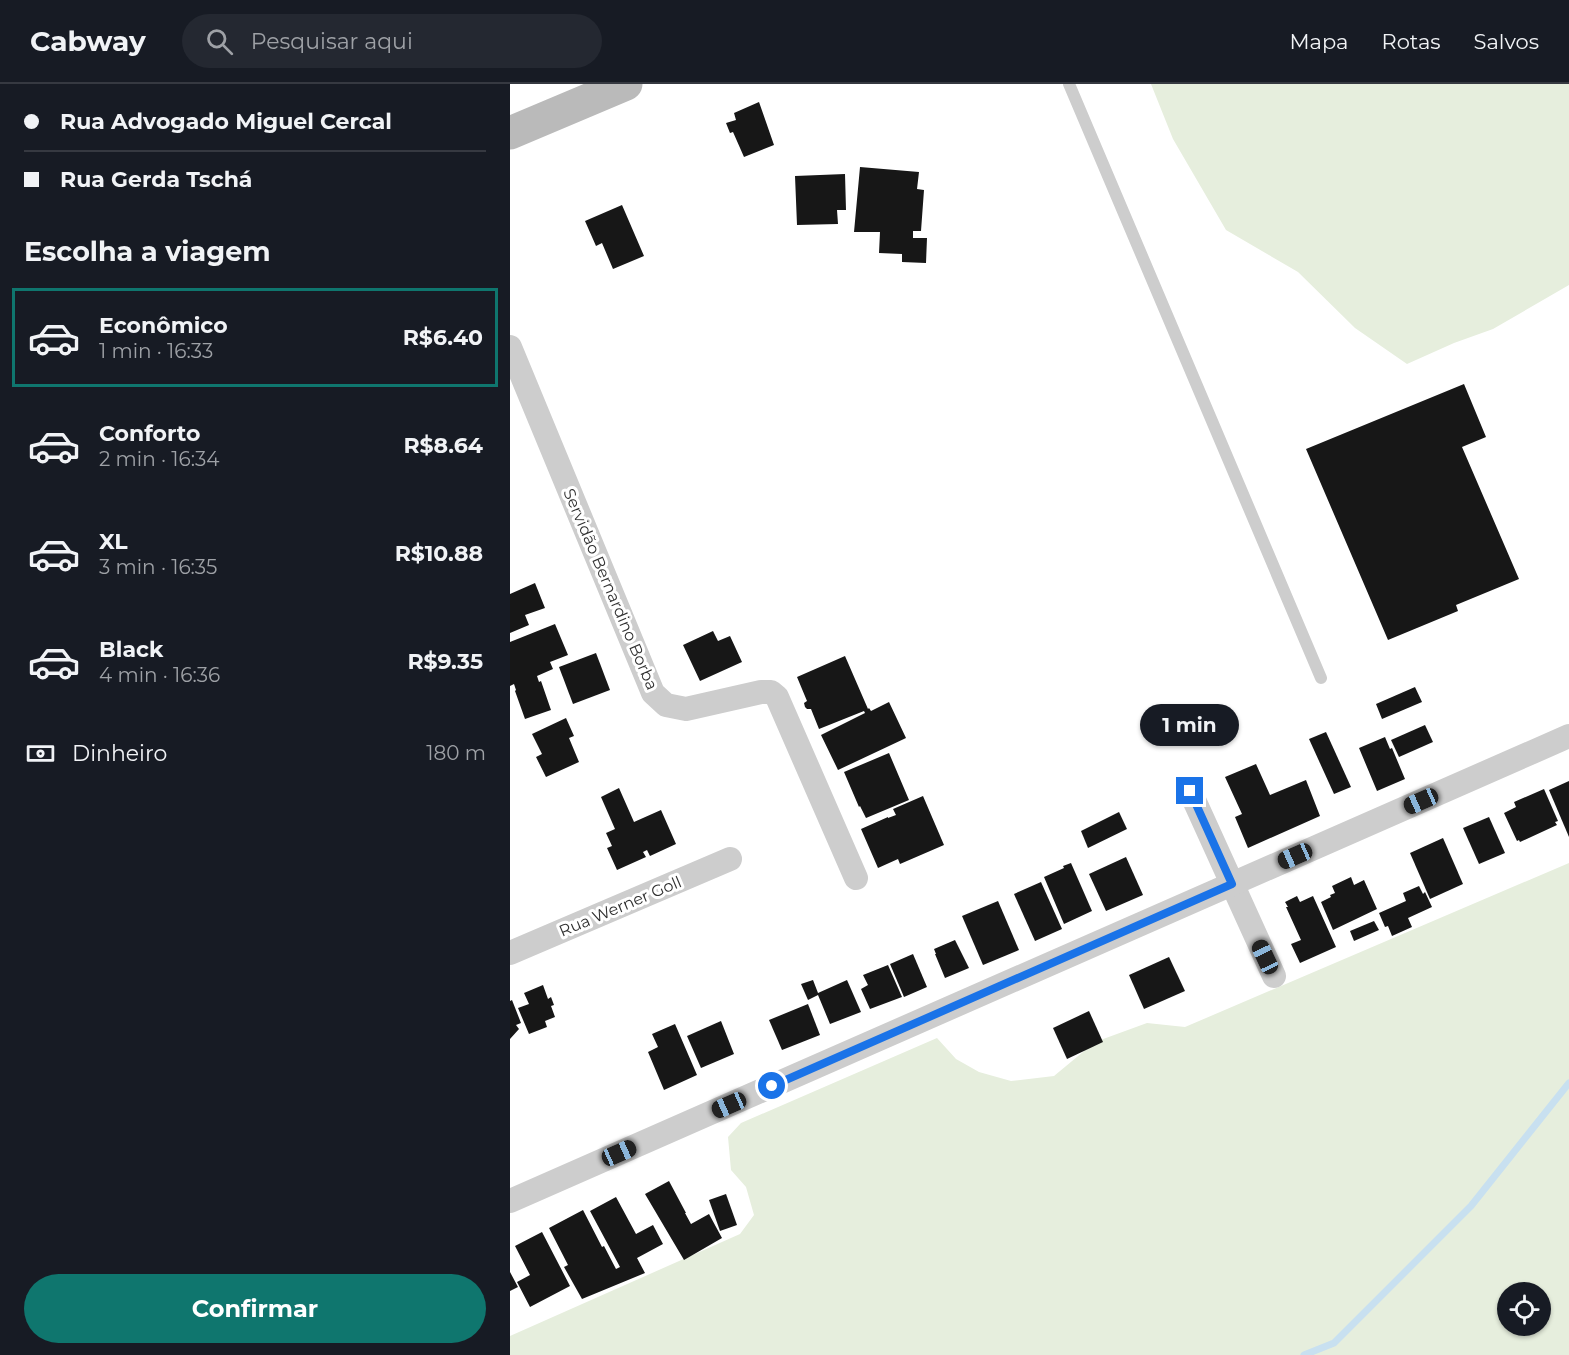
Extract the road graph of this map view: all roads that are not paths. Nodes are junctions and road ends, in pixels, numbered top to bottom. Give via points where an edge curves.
1 (626, 84) edge
2 (1069, 84) edge
3 (510, 133) edge
4 (510, 347) edge
5 (1321, 678) dead end
6 (1569, 736) edge
7 (1190, 791) dead end
8 (730, 859) dead end
9 (856, 878) dead end
10 (1232, 884) junction
11 (510, 953) edge
12 (1274, 976) dead end
13 (510, 1201) edge

1 - 3 main road
2 - 5 lane
4 - 9 street, Servidão Bernardino Borba via 653,693 666,705 686,708 761,692 777,697
6 - 10 street
7 - 10 street
8 - 11 street, Rua Werner Goll
10 - 12 street
10 - 13 street

